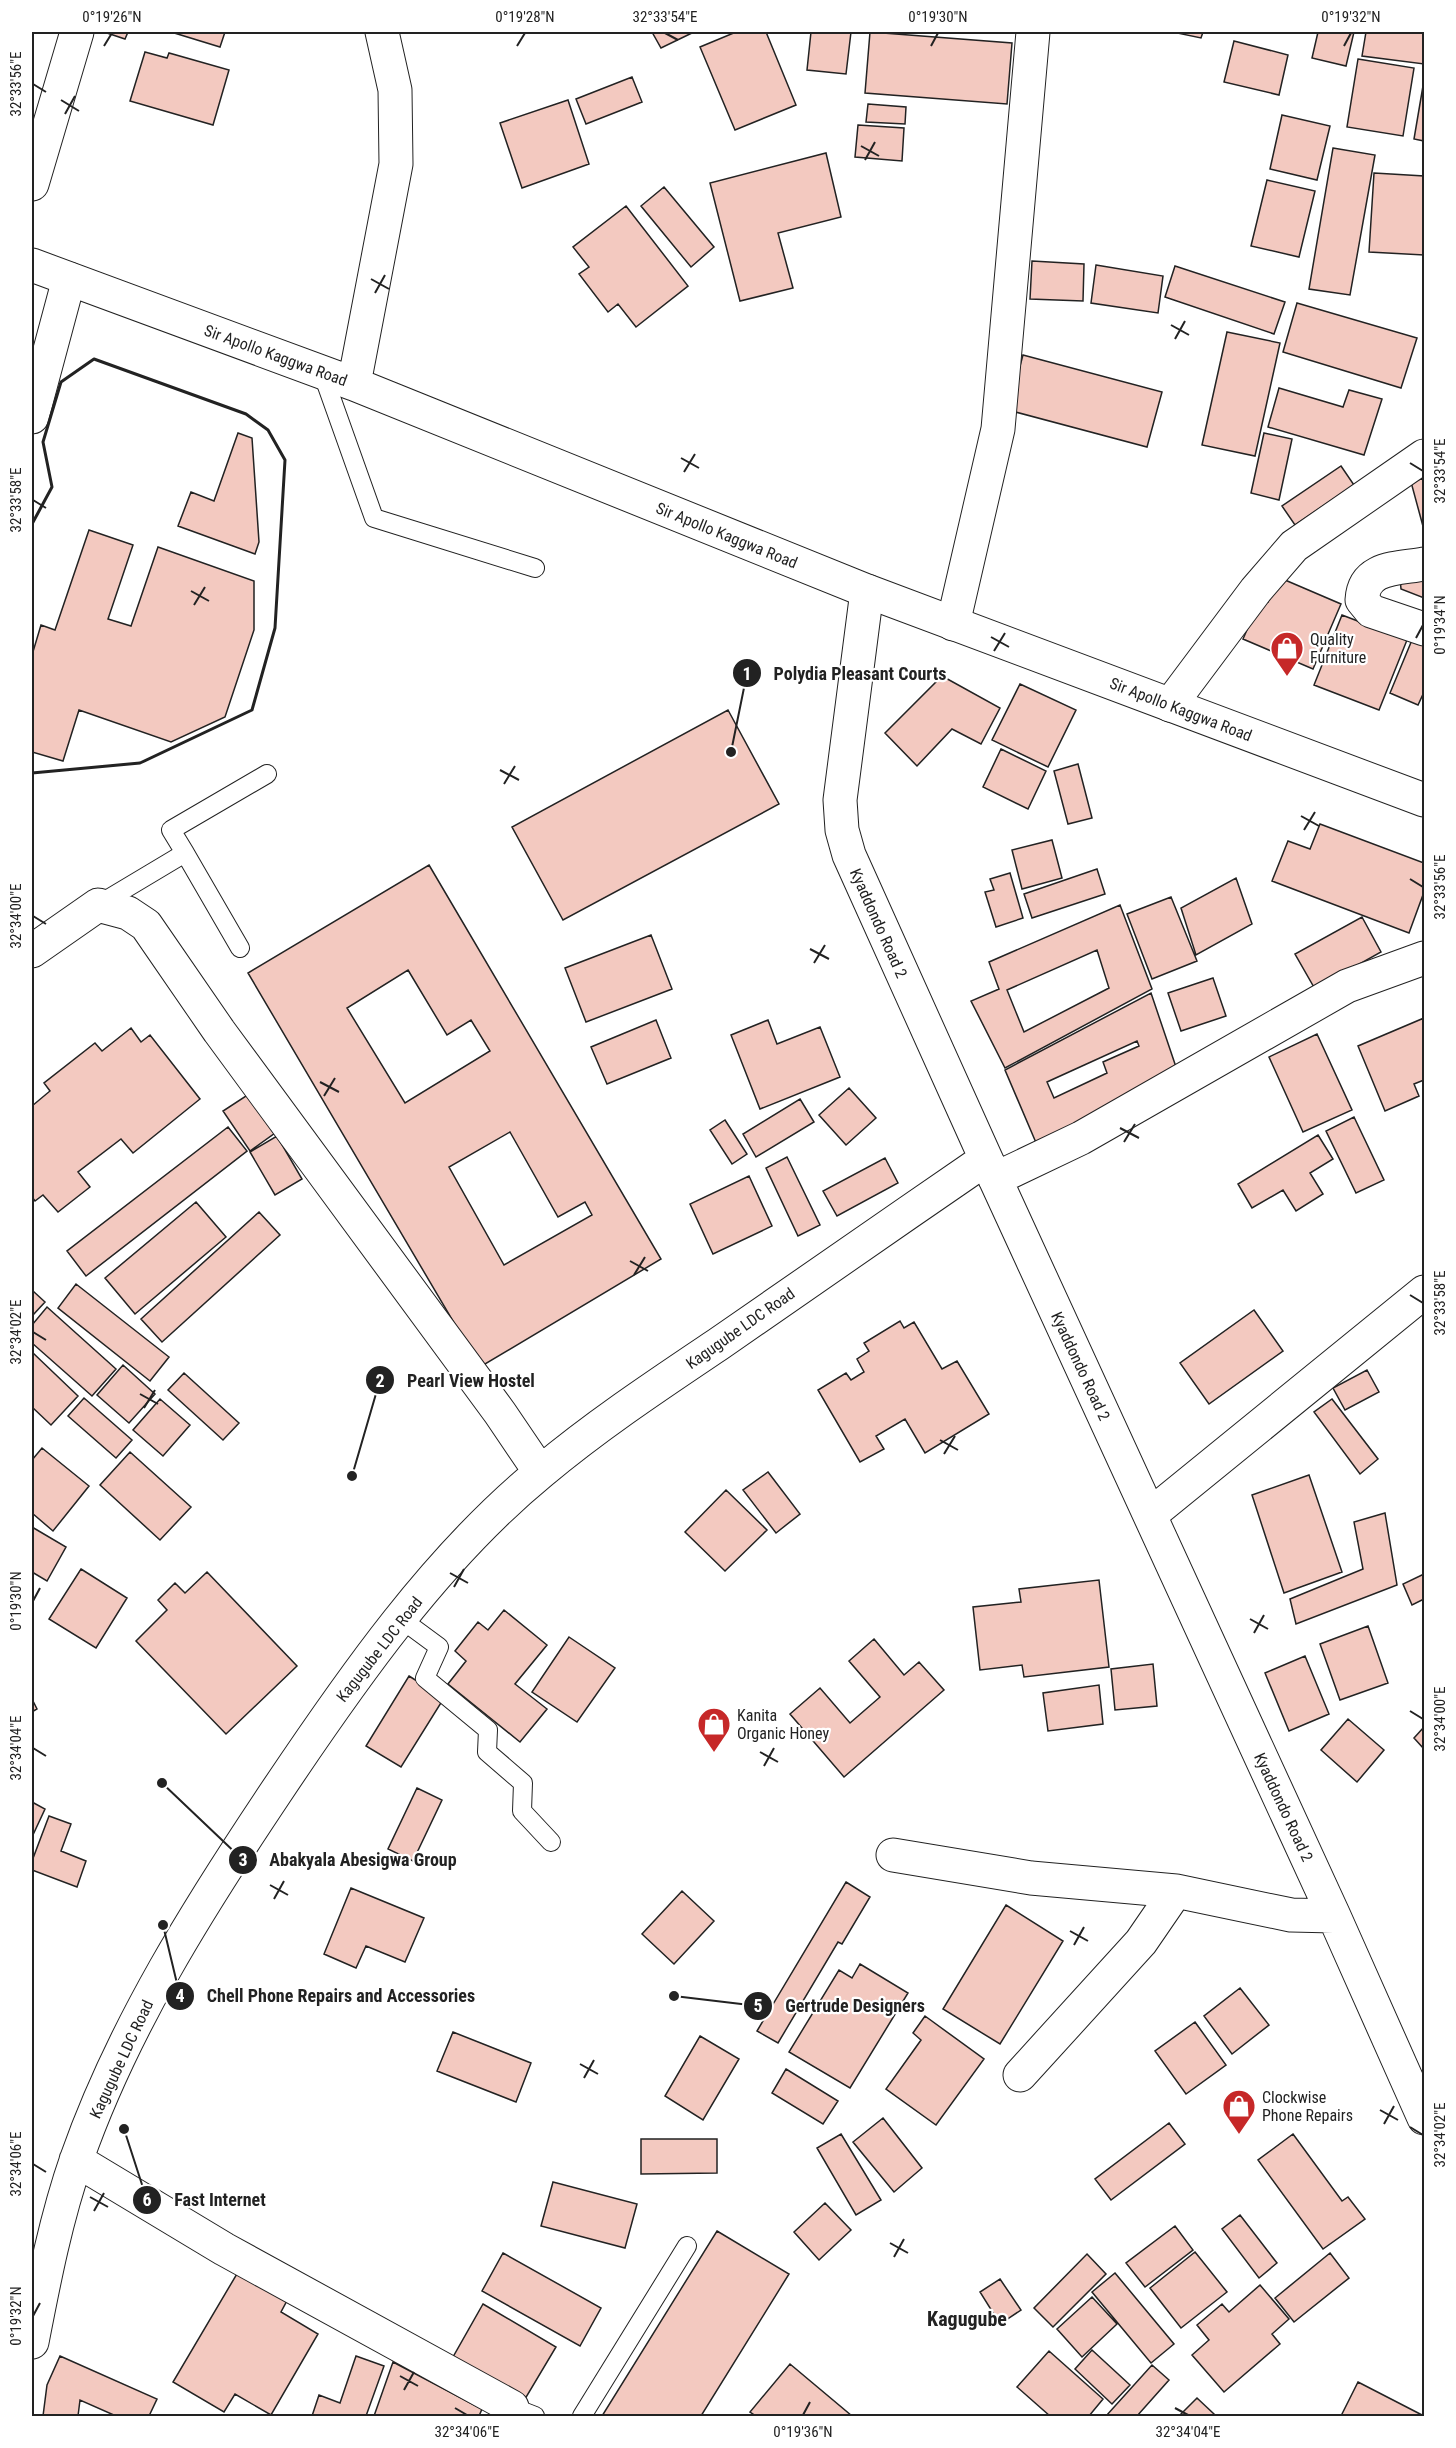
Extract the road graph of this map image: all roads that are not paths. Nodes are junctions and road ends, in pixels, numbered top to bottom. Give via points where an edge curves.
1 (77, 32) edge
2 (382, 32) edge
3 (1033, 32) edge
4 (32, 184) edge
5 (32, 265) edge
6 (69, 279) junction
7 (322, 372) junction
8 (354, 384) junction
9 (32, 417) edge
10 (1425, 456) edge
11 (1425, 564) edge
12 (535, 568) dead end
13 (867, 591) junction
14 (953, 624) junction
15 (1425, 629) edge
16 (1170, 705) junction
17 (267, 774) dead end
18 (1425, 800) edge
19 (185, 853) junction
20 (98, 905) junction
21 (240, 948) dead end
22 (32, 951) edge
23 (1425, 958) edge
24 (990, 1169) junction
25 (1425, 1292) edge
26 (540, 1472) junction
27 (1150, 1515) junction
28 (401, 1619) junction
29 (551, 1842) dead end
30 (893, 1855) dead end
31 (1176, 1891) junction
32 (1334, 1916) junction
33 (1020, 2075) dead end
34 (1425, 2118) edge
35 (76, 2160) junction
36 (687, 2246) dead end
37 (32, 2342) edge
38 (523, 2412) edge
39 (582, 2416) edge

1 - 4 street
2 - 8 street via 395,90 396,164
3 - 14 street via 998,429
5 - 6 street, Sir Apollo Kaggwa Road
6 - 7 street, Sir Apollo Kaggwa Road
6 - 9 street
7 - 8 street, Sir Apollo Kaggwa Road
7 - 12 lane via 374,518
8 - 13 street, Sir Apollo Kaggwa Road
10 - 16 street via 1294,546
11 - 15 street via 1375,574 1366,581 1362,600 1371,611
13 - 14 street, Sir Apollo Kaggwa Road
13 - 24 street, Kyaddondo Road 2 via 840,800 842,830 864,891
14 - 16 street, Sir Apollo Kaggwa Road
16 - 18 street, Sir Apollo Kaggwa Road
17 - 19 lane via 171,830
19 - 20 lane
19 - 21 lane
20 - 22 street
20 - 26 street via 128,913 146,925
23 - 24 street, Kagugube LDC Road via 1347,986 1081,1138
24 - 26 street, Kagugube LDC Road via 625,1408
24 - 27 street, Kyaddondo Road 2
25 - 27 street
26 - 28 street, Kagugube LDC Road via 465,1541
27 - 32 street, Kyaddondo Road 2
28 - 29 lane via 439,1647 425,1678 488,1730 487,1752 523,1783 522,1811
28 - 35 street, Kagugube LDC Road via 320,1726 173,1954 106,2084
30 - 31 street via 1031,1878
31 - 32 street via 1291,1915
31 - 33 street via 1141,1942
32 - 34 street, Kyaddondo Road 2
35 - 37 street, Kagugube LDC Road via 48,2258
35 - 38 street via 224,2249
36 - 39 lane

